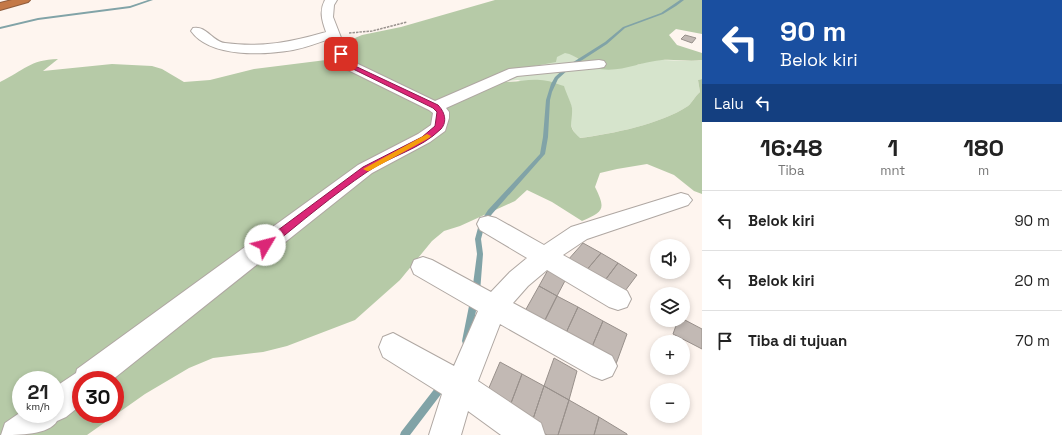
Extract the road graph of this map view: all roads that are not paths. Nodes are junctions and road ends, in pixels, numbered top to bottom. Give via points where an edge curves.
1 (3, 0) edge
2 (24, 0) edge
3 (331, 0) edge
4 (0, 1) edge
5 (0, 6) edge
6 (197, 31) dead end
7 (333, 34) junction
8 (599, 64) dead end
9 (436, 106) junction
10 (681, 200) dead end
11 (488, 224) dead end
12 (545, 257) junction
13 (423, 267) dead end
14 (618, 299) dead end
15 (481, 300) junction
16 (393, 347) dead end
17 (602, 366) dead end
18 (100, 371) edge
19 (451, 382) junction
20 (72, 393) edge
21 (64, 399) edge
22 (32, 423) edge
23 (17, 435) edge
24 (445, 435) edge
25 (529, 435) edge

1 - 4 highway
2 - 5 highway
3 - 7 street via 327,17
6 - 7 street via 213,44 258,49 293,46
7 - 9 street via 341,54 353,67
8 - 9 street via 514,72
9 - 18 street via 441,112 439,127 424,138 365,169
10 - 12 street via 579,233
11 - 12 street
12 - 14 street
12 - 15 street via 519,279
13 - 15 street
15 - 17 street
15 - 19 street
16 - 19 street
19 - 24 street
19 - 25 street
20 - 21 street
22 - 23 street

